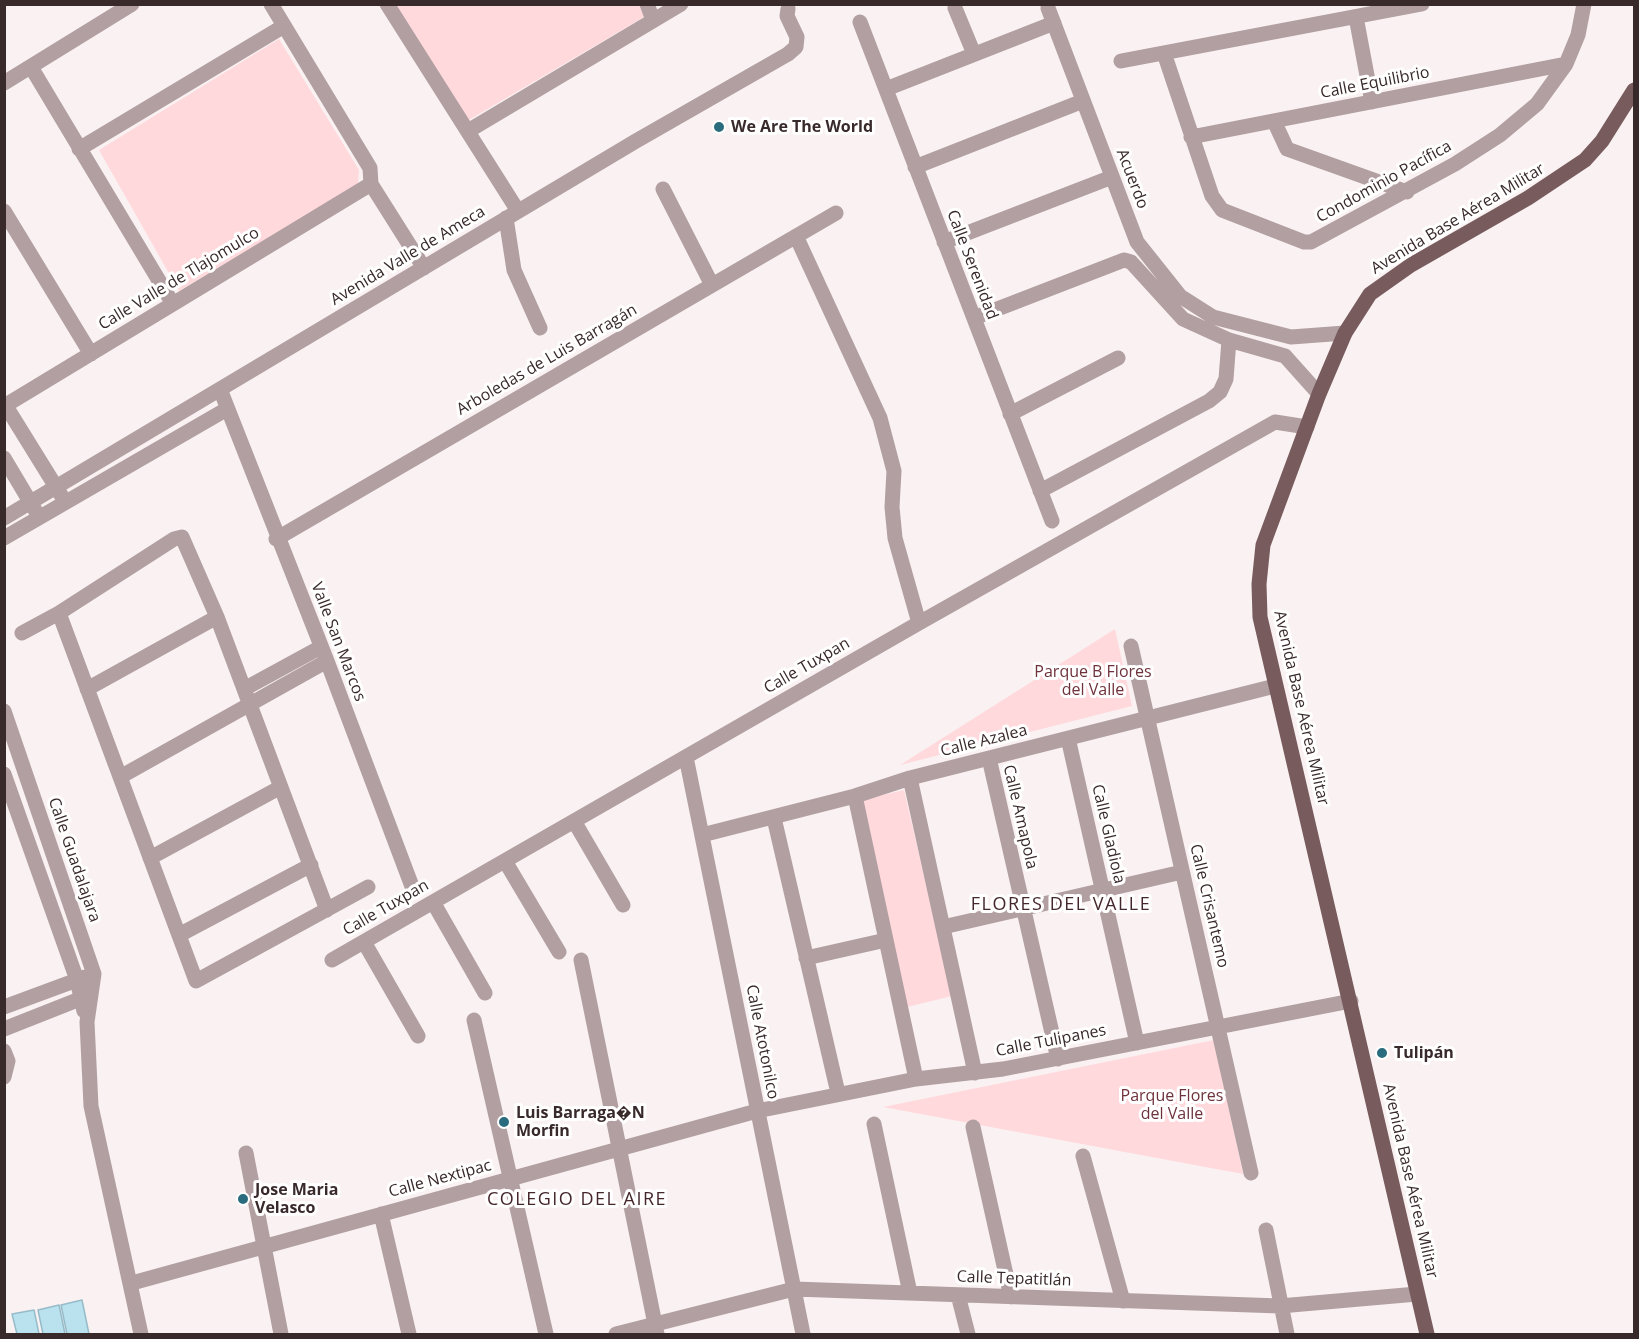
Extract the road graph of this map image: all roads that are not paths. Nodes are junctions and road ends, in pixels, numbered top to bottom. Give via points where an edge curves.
1 (132, 4) edge
2 (271, 4) edge
3 (387, 4) edge
4 (647, 4) edge
5 (681, 4) edge
6 (1422, 4) edge
7 (1582, 7) edge
8 (955, 8) dead end
9 (1048, 8) dead end
10 (788, 9) dead end
11 (1356, 17) junction
12 (653, 20) junction
13 (860, 22) dead end
14 (1054, 23) junction
15 (284, 26) junction
16 (1164, 53) junction
17 (974, 54) junction
18 (1121, 61) dead end
19 (1566, 64) junction
20 (31, 68) junction
21 (4, 83) edge
22 (886, 89) junction
23 (1635, 90) edge
24 (1083, 101) junction
25 (1372, 102) junction
26 (1274, 121) junction
27 (468, 131) junction
28 (1191, 137) junction
29 (79, 149) junction
30 (915, 167) junction
31 (1112, 177) junction
32 (371, 184) junction
33 (663, 189) dead end
34 (1407, 192) junction
35 (4, 211) edge
36 (836, 213) dead end
37 (512, 215) junction
38 (796, 236) junction
39 (944, 242) junction
40 (1143, 250) junction
41 (1131, 262) junction
42 (424, 268) junction
43 (712, 285) junction
44 (173, 304) junction
45 (974, 318) junction
46 (540, 328) dead end
47 (1270, 332) junction
48 (1345, 333) junction
49 (1292, 337) junction
50 (1229, 340) junction
51 (1263, 350) junction
52 (91, 354) junction
53 (1285, 356) junction
54 (1118, 358) dead end
55 (220, 389) junction
56 (1319, 394) junction
57 (5, 404) edge
58 (227, 409) junction
59 (1010, 414) junction
60 (1307, 426) junction
61 (4, 458) edge
62 (56, 487) junction
63 (1040, 491) junction
64 (31, 502) junction
65 (65, 502) junction
66 (40, 517) junction
67 (4, 518) edge
68 (1052, 521) dead end
69 (4, 538) edge
70 (277, 539) junction
71 (59, 613) junction
72 (217, 617) junction
73 (918, 623) junction
74 (22, 633) dead end
75 (1131, 646) dead end
76 (324, 654) junction
77 (1275, 686) junction
78 (87, 689) junction
79 (244, 689) junction
80 (250, 705) junction
81 (4, 711) edge
82 (1148, 718) junction
83 (1068, 738) junction
84 (686, 757) junction
85 (988, 758) junction
86 (4, 774) edge
87 (120, 777) junction
88 (910, 778) junction
89 (281, 787) junction
90 (855, 796) junction
91 (774, 818) junction
92 (574, 820) junction
93 (702, 835) junction
94 (150, 858) junction
95 (505, 861) junction
96 (311, 865) junction
97 (1182, 872) junction
98 (368, 887) dead end
99 (413, 889) dead end
100 (1103, 890) junction
101 (433, 902) junction
102 (623, 905) dead end
103 (1023, 908) junction
104 (327, 910) junction
105 (943, 927) junction
106 (178, 935) junction
107 (886, 940) junction
108 (364, 942) junction
109 (559, 952) dead end
110 (806, 958) junction
111 (332, 960) dead end
112 (581, 960) dead end
113 (94, 974) junction
114 (77, 980) junction
115 (485, 993) dead end
116 (86, 997) junction
117 (1351, 1000) junction
118 (4, 1007) edge
119 (474, 1020) dead end
120 (1218, 1027) junction
121 (4, 1029) edge
122 (418, 1036) dead end
123 (1137, 1043) junction
124 (1058, 1059) junction
125 (975, 1073) junction
126 (916, 1079) junction
127 (838, 1093) junction
128 (758, 1111) junction
129 (874, 1124) dead end
130 (973, 1127) dead end
131 (619, 1149) junction
132 (246, 1153) dead end
133 (1083, 1156) dead end
134 (1251, 1173) dead end
135 (511, 1179) junction
136 (381, 1214) junction
137 (1266, 1230) dead end
138 (262, 1246) junction
139 (132, 1283) junction
140 (794, 1288) junction
141 (910, 1293) junction
142 (1417, 1294) junction
143 (958, 1295) junction
144 (1011, 1297) junction
145 (1123, 1301) junction
146 (1280, 1306) junction
147 (656, 1329) edge
148 (141, 1335) edge
149 (281, 1335) edge
150 (409, 1335) edge
151 (546, 1335) edge
152 (616, 1335) edge
153 (803, 1335) edge
154 (968, 1335) edge
155 (1287, 1335) edge
156 (1426, 1335) edge

1 - 20 street
2 - 15 street
3 - 27 street
4 - 12 street
5 - 12 street
6 - 11 street
7 - 19 street, Condominio Pacífica via 1578,35
8 - 17 street
9 - 14 street, Acuerdo
10 - 37 street, Avenida Valle de Ameca via 787,16 797,37 796,47 788,54
11 - 16 street
11 - 25 street
12 - 27 street
13 - 22 street, Calle Serenidad
14 - 17 street
14 - 24 street, Acuerdo
15 - 29 street
15 - 32 street via 370,168
16 - 18 street
16 - 28 street, Condominio Pacífica
17 - 22 street
19 - 25 street, Calle Equilibrio
19 - 34 street, Condominio Pacífica via 1537,104 1500,135
20 - 21 street
20 - 29 street
22 - 30 street, Calle Serenidad
23 - 48 main road, Avenida Base Aérea Militar via 1602,141 1584,160 1528,198 1388,279 1370,294
24 - 30 street
24 - 31 street, Acuerdo
25 - 26 street, Calle Equilibrio
26 - 28 street, Calle Equilibrio
26 - 34 street via 1287,149
27 - 37 street
28 - 34 street, Condominio Pacífica via 1212,196 1222,210 1304,242 1319,240
29 - 44 street
30 - 39 street, Calle Serenidad
31 - 39 street
31 - 40 street, Acuerdo
32 - 42 street
32 - 44 street, Calle Valle de Tlajomulco
33 - 43 street
35 - 52 street
36 - 38 street, Arboledas de Luis Barragán
37 - 42 street, Avenida Valle de Ameca
37 - 46 street via 514,270
38 - 43 street, Arboledas de Luis Barragán
38 - 73 street via 880,418 894,471 895,538
39 - 45 street, Calle Serenidad
40 - 41 street
40 - 47 street, Acuerdo via 1180,296 1213,316
41 - 45 street via 1124,260
41 - 50 street via 1183,319
42 - 55 street, Avenida Valle de Ameca
43 - 70 street, Arboledas de Luis Barragán
44 - 52 street, Calle Valle de Tlajomulco
45 - 59 street, Calle Serenidad
47 - 49 street, Acuerdo
47 - 51 street
48 - 49 street, Acuerdo
48 - 56 main road, Avenida Base Aérea Militar
49 - 53 street
50 - 51 street
50 - 63 street via 1221,392
51 - 53 street
52 - 57 street, Calle Valle de Tlajomulco
53 - 56 street
54 - 59 street
55 - 58 street, Valle San Marcos
55 - 62 street, Avenida Valle de Ameca
56 - 60 main road, Avenida Base Aérea Militar
57 - 62 street
58 - 65 street
58 - 70 street, Valle San Marcos
59 - 63 street, Calle Serenidad
60 - 73 street, Calle Tuxpan via 1275,422
60 - 77 main road, Avenida Base Aérea Militar via 1263,545 1260,617
61 - 64 street
62 - 64 street, Avenida Valle de Ameca
62 - 65 street
63 - 68 street, Calle Serenidad
64 - 66 street
64 - 67 street, Avenida Valle de Ameca
65 - 66 street
66 - 69 street
70 - 76 street, Valle San Marcos
71 - 72 street via 182,537
71 - 74 street
71 - 78 street
72 - 78 street
72 - 79 street
73 - 84 street, Calle Tuxpan
75 - 82 street, Calle Crisantemo
76 - 79 street
76 - 80 street
76 - 99 street, Valle San Marcos
77 - 82 street, Calle Azalea
77 - 117 main road, Avenida Base Aérea Militar
78 - 87 street
79 - 80 street
80 - 87 street
80 - 89 street
81 - 113 street, Calle Guadalajara
82 - 83 street, Calle Azalea
82 - 97 street, Calle Crisantemo
83 - 85 street, Calle Azalea
83 - 100 street, Calle Gladiola
84 - 92 street, Calle Tuxpan
84 - 93 street, Calle Atotonilco
85 - 88 street, Calle Azalea
85 - 103 street, Calle Amapola
86 - 114 street, Calle Guadalajara
87 - 94 street
88 - 90 street, Calle Azalea
88 - 105 street
89 - 94 street
89 - 96 street
90 - 91 street, Calle Azalea
90 - 107 street
91 - 93 street, Calle Azalea
91 - 110 street
92 - 95 street, Calle Tuxpan
92 - 102 street
93 - 128 street, Calle Atotonilco
94 - 106 street
95 - 101 street, Calle Tuxpan
95 - 109 street
96 - 104 street
96 - 106 street
97 - 100 street
97 - 120 street, Calle Crisantemo
98 - 104 street
100 - 103 street
100 - 123 street, Calle Gladiola
101 - 108 street, Calle Tuxpan
101 - 115 street
103 - 105 street
103 - 124 street, Calle Amapola
104 - 106 street via 196,981
105 - 125 street
107 - 110 street
107 - 126 street
108 - 111 street, Calle Tuxpan
108 - 122 street
110 - 127 street
112 - 131 street
113 - 114 street
113 - 116 street, Calle Guadalajara
114 - 116 street, Calle Guadalajara
114 - 118 street
116 - 121 street
116 - 139 street, Calle Guadalajara via 91,1106
117 - 120 street, Calle Tulipanes
117 - 142 main road, Avenida Base Aérea Militar
119 - 135 street
120 - 123 street, Calle Tulipanes
120 - 134 street, Calle Crisantemo
123 - 124 street, Calle Tulipanes
124 - 125 street, Calle Tulipanes
125 - 126 street, Calle Tulipanes
126 - 127 street, Calle Tulipanes
127 - 128 street, Calle Tulipanes
128 - 131 street, Calle Nextipac
128 - 140 street, Calle Atotonilco
129 - 141 street
130 - 144 street
131 - 135 street, Calle Nextipac
131 - 147 street
132 - 138 street
133 - 145 street
135 - 136 street, Calle Nextipac
135 - 151 street
136 - 138 street, Calle Nextipac
136 - 150 street
137 - 146 street
138 - 139 street, Calle Nextipac
138 - 149 street
139 - 148 street, Calle Guadalajara
140 - 141 street, Calle Tepatitlán
140 - 147 street, Calle Tepatitlán
140 - 153 street, Calle Atotonilco
141 - 143 street, Calle Tepatitlán
142 - 146 street, Calle Tepatitlán
142 - 156 main road, Avenida Base Aérea Militar
143 - 144 street, Calle Tepatitlán
143 - 154 street
144 - 145 street, Calle Tepatitlán
145 - 146 street, Calle Tepatitlán
146 - 155 street
147 - 152 street, Calle Tepatitlán

